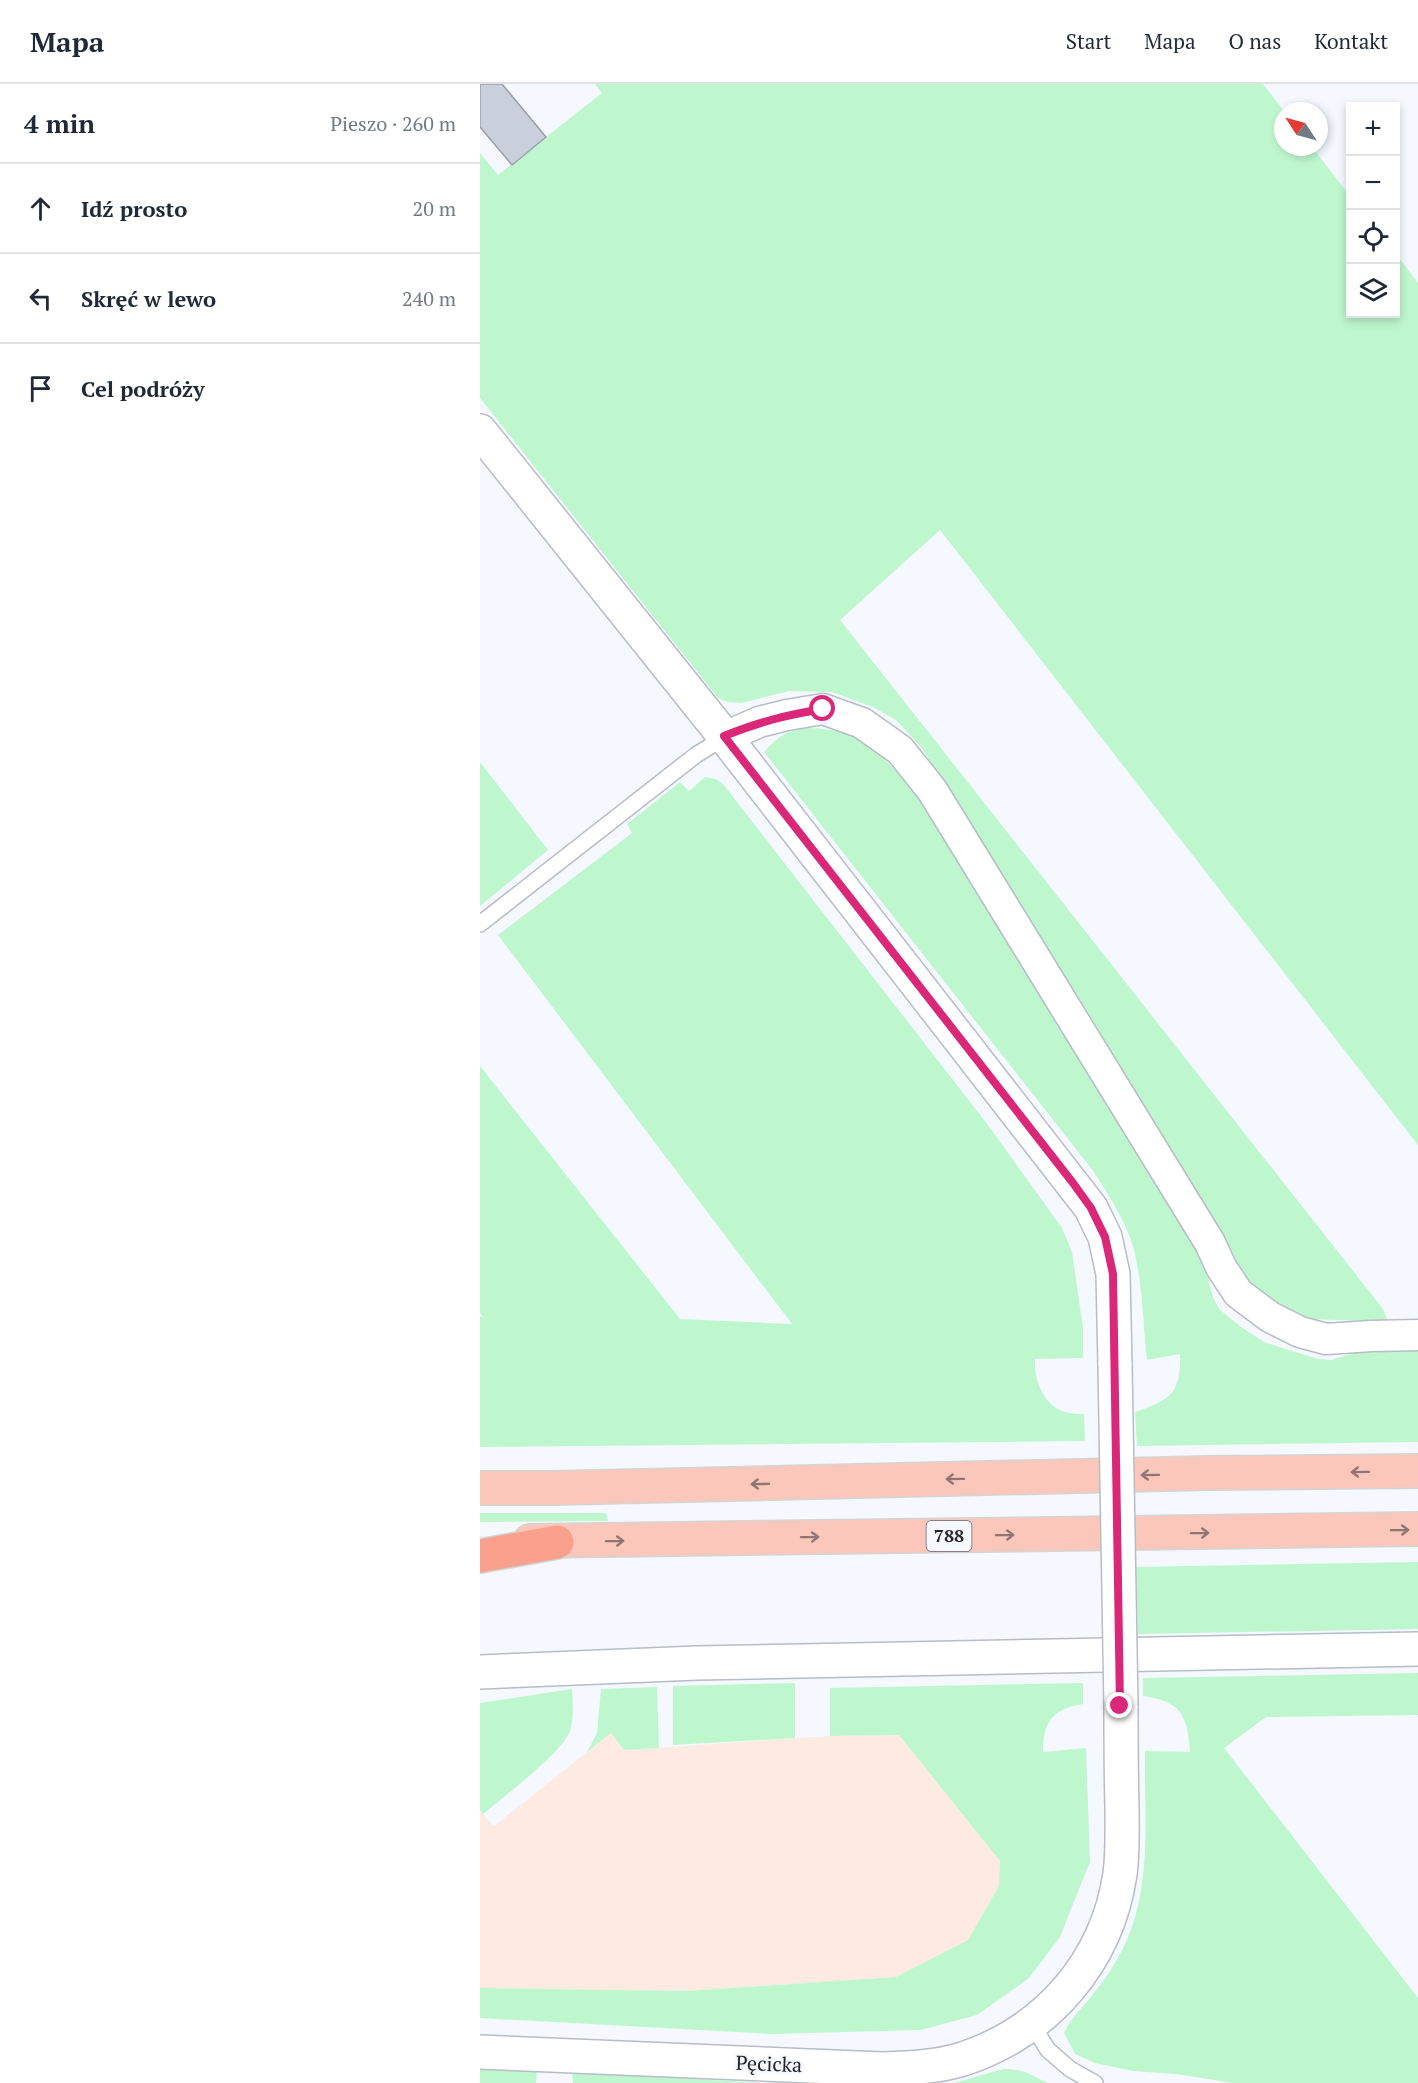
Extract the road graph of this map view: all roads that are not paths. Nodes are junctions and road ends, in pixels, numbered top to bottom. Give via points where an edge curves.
1 (480, 431) edge
2 (724, 736) junction
3 (480, 924) edge
4 (1418, 1335) edge
5 (1418, 1471) edge
6 (480, 1478) edge
7 (480, 1488) edge
8 (552, 1488) junction
9 (1418, 1529) edge
10 (480, 1541) edge
11 (557, 1542) junction
12 (480, 1556) edge
13 (1418, 1649) edge
14 (480, 1672) edge
15 (1032, 2024) junction
16 (480, 2052) edge
17 (1095, 2083) edge

1 - 2 street, Pęcicka
2 - 3 lane
2 - 4 street via 759,722 823,709 862,723 900,750 932,790 1238,1293 1270,1317 1326,1339
2 - 15 street, Pęcicka, bridge via 1091,1208 1105,1237 1113,1274 1120,1874 1113,1906 1096,1949 1079,1976
5 -> 8 main road
6 - 8 main road
7 - 8 main road
11 -> 9 main road, 788
10 - 11 main road, 788
11 - 12 highway
13 - 14 street via 708,1663
15 - 16 street, Pęcicka via 993,2047 962,2059 898,2068
15 - 17 lane via 1048,2050

